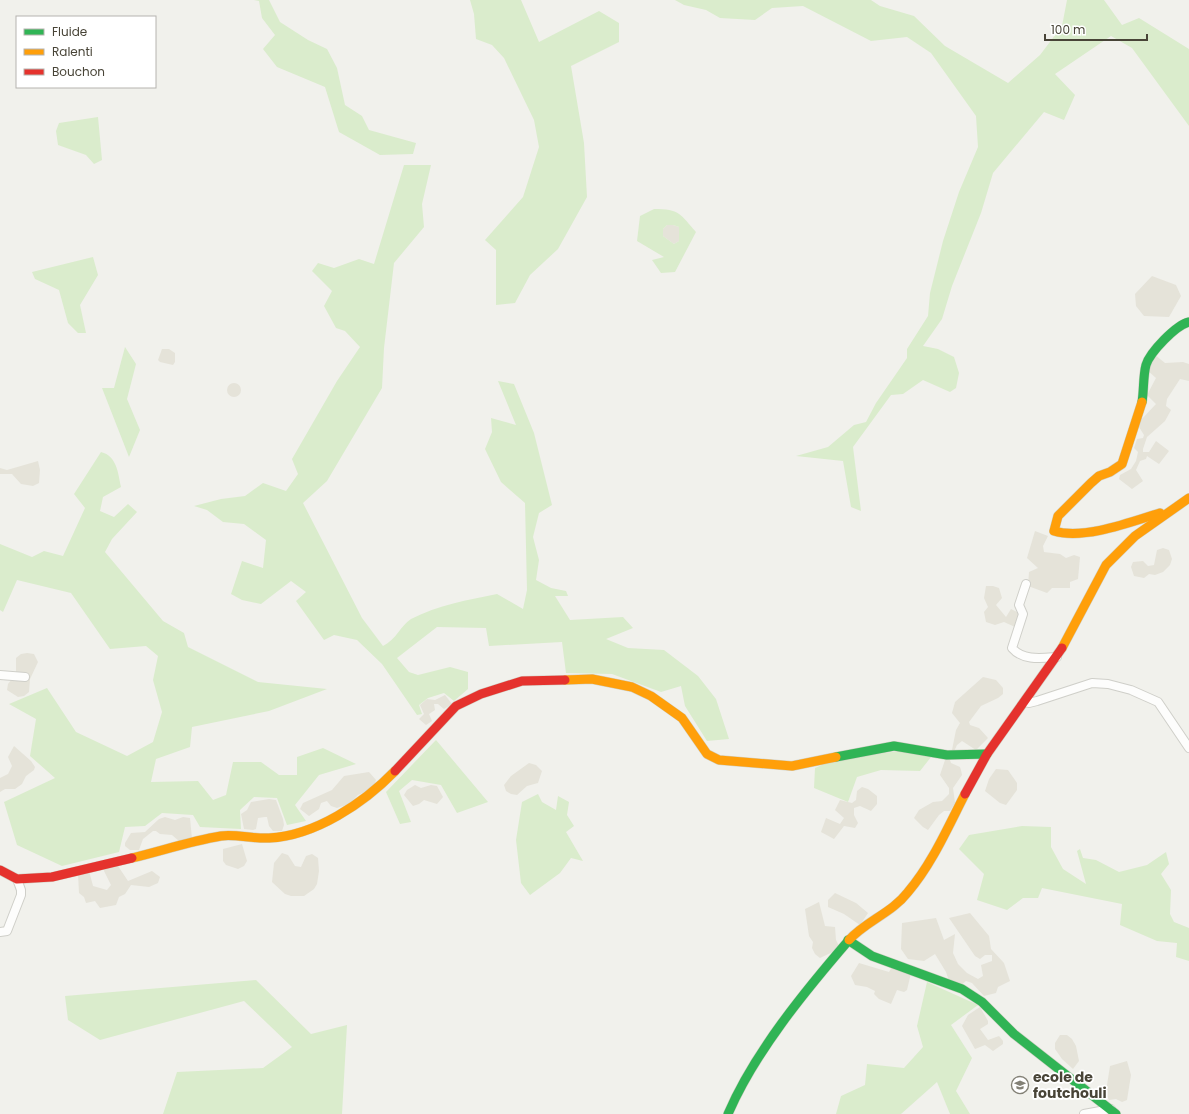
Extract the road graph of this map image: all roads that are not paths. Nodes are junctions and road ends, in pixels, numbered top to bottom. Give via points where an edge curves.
1 (1189, 322) edge
2 (1189, 498) edge
3 (1171, 511) junction
4 (1026, 584) dead end
5 (1056, 657) junction
6 (0, 675) edge
7 (25, 676) dead end
8 (1025, 702) junction
9 (1189, 748) edge
10 (988, 754) junction
11 (0, 870) edge
12 (17, 879) junction
13 (0, 932) edge
14 (848, 940) junction
15 (1114, 1112) edge
16 (728, 1114) edge
17 (1084, 1114) edge

1 - 3 street via 1181,324 1162,341 1146,364 1142,407 1122,464 1091,483 1058,516 1054,531 1063,534 1104,529
2 - 3 street
3 - 5 street via 1135,536 1106,565
4 - 5 street via 1019,605 1023,614 1012,648 1020,655 1028,657
5 - 8 street
6 - 7 street
8 - 9 street via 1029,704 1092,683 1130,690 1158,702
8 - 10 street
10 - 12 street via 946,755 894,746 792,766 719,760 707,754 682,718 674,711 632,687 592,679 522,681 481,694 456,706 369,795 344,813 308,830 270,838 222,836 52,877
10 - 14 street via 930,860 908,893
11 - 12 street
12 - 13 street via 21,896 7,931
14 - 15 street via 866,953 962,989 976,997 1014,1034
14 - 16 street via 810,985 754,1065
15 - 17 street

